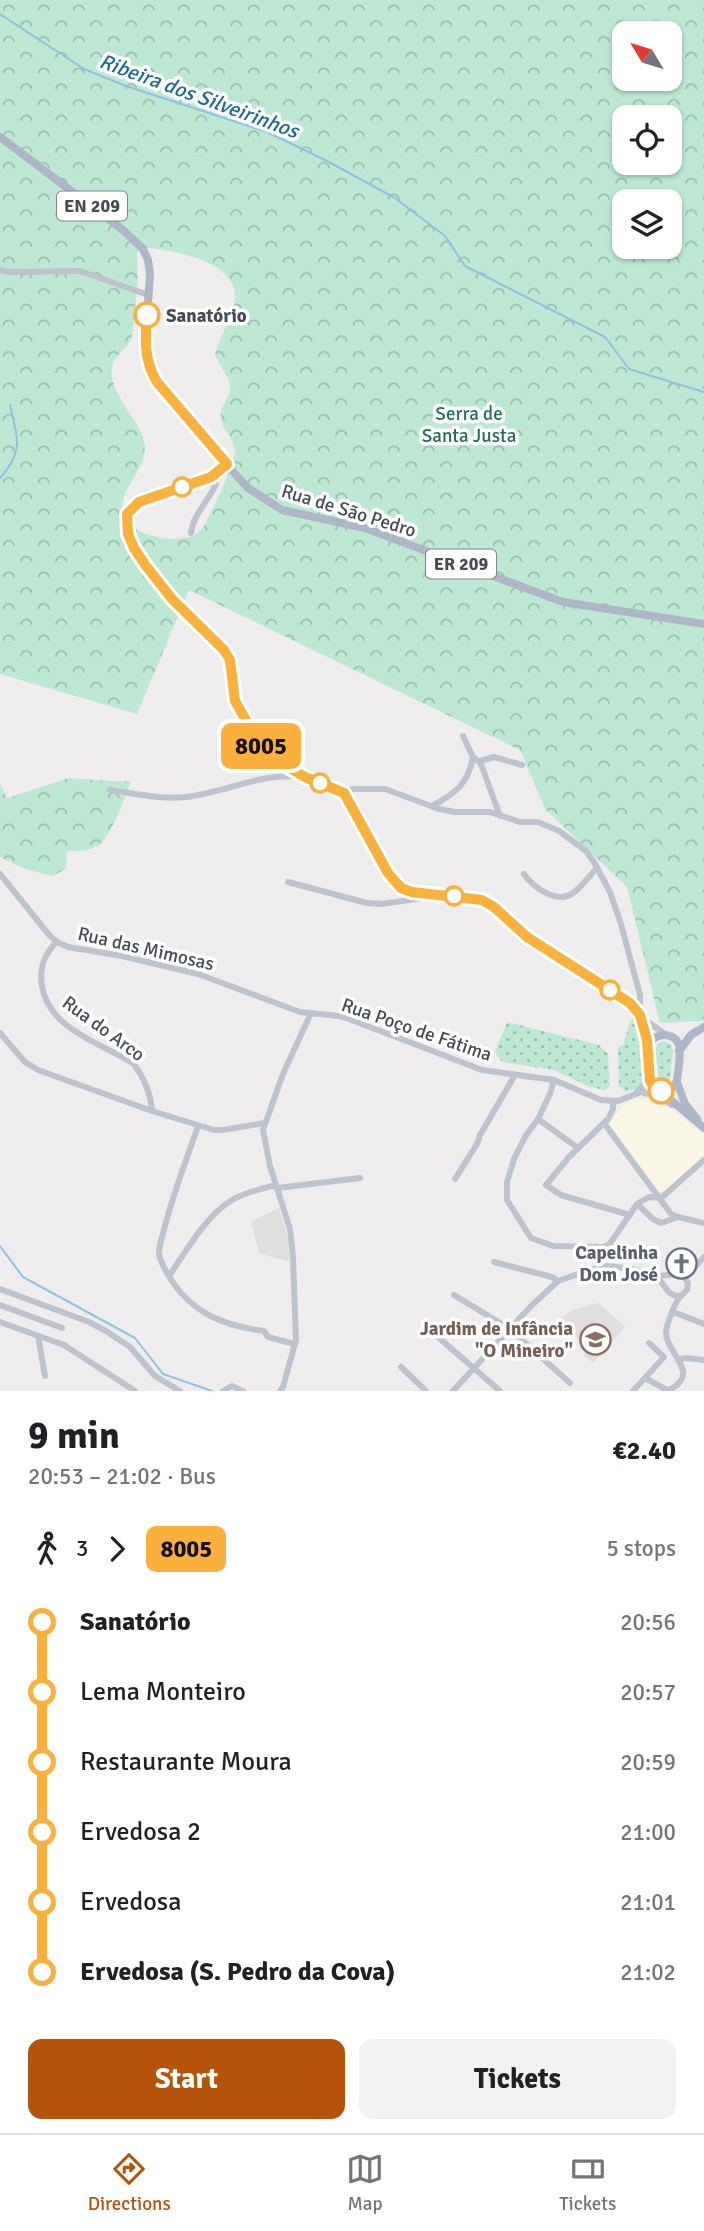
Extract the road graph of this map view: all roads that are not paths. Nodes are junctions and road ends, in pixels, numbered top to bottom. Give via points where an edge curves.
1 (0, 137) edge
2 (0, 270) edge
3 (148, 295) junction
4 (229, 467) junction
5 (211, 477) junction
6 (191, 533) dead end
7 (704, 624) edge
8 (463, 736) dead end
9 (473, 757) junction
10 (480, 761) junction
11 (522, 765) dead end
12 (305, 777) junction
13 (468, 778) junction
14 (486, 780) junction
15 (110, 790) dead end
16 (344, 793) junction
17 (432, 806) junction
18 (500, 816) junction
19 (597, 868) junction
20 (0, 874) edge
21 (524, 874) dead end
22 (288, 882) dead end
23 (441, 895) junction
24 (57, 942) junction
25 (311, 1013) junction
26 (640, 1015) junction
27 (702, 1029) edge
28 (0, 1033) edge
29 (670, 1036) junction
30 (649, 1049) junction
31 (679, 1051) junction
32 (650, 1071) junction
33 (514, 1075) junction
34 (554, 1080) junction
35 (677, 1082) junction
36 (657, 1089) junction
37 (642, 1093) junction
38 (633, 1096) junction
39 (613, 1101) junction
40 (152, 1111) junction
41 (681, 1111) junction
42 (538, 1119) junction
43 (604, 1123) junction
44 (265, 1124) junction
45 (198, 1126) junction
46 (704, 1127) edge
47 (578, 1148) junction
48 (704, 1160) edge
49 (360, 1178) dead end
50 (455, 1179) dead end
51 (277, 1186) junction
52 (661, 1198) junction
53 (637, 1204) junction
54 (630, 1215) junction
55 (678, 1217) junction
56 (704, 1223) edge
57 (704, 1257) edge
58 (494, 1262) dead end
59 (651, 1275) junction
60 (672, 1275) junction
61 (169, 1276) junction
62 (685, 1278) junction
63 (558, 1281) junction
64 (666, 1287) junction
65 (0, 1289) edge
66 (454, 1296) dead end
67 (680, 1296) junction
68 (0, 1305) edge
69 (673, 1312) junction
70 (0, 1322) edge
71 (704, 1324) edge
72 (62, 1328) dead end
73 (510, 1329) junction
74 (433, 1332) dead end
75 (38, 1336) junction
76 (649, 1343) dead end
77 (295, 1344) junction
78 (680, 1359) junction
79 (704, 1360) edge
80 (401, 1367) dead end
81 (474, 1369) junction
82 (45, 1376) dead end
83 (645, 1378) junction
84 (570, 1383) dead end
85 (678, 1389) edge
86 (135, 1391) edge
87 (180, 1391) edge
88 (223, 1391) edge
89 (243, 1391) edge
90 (280, 1391) edge
91 (426, 1391) edge
92 (453, 1391) edge
93 (500, 1391) edge
94 (633, 1391) edge
95 (651, 1391) edge
96 (668, 1391) edge

1 - 3 main road, EN 209 via 134,239 148,260
2 - 3 street via 80,271
3 - 4 main road, Rua de São Pedro / EN 209 via 145,347 150,371
4 - 5 street
4 - 7 main road, Rua de São Pedro / ER 209 via 248,488 282,510 365,528 563,602
5 - 6 street via 216,484
5 - 12 street via 139,502 127,514 128,534 166,592 224,650 230,660 235,701 259,743
8 - 9 street
9 - 10 street
9 - 13 street
10 - 11 street via 494,757
10 - 14 street
12 - 15 street via 268,776 179,797
12 - 16 street
13 - 14 street
13 - 17 street
14 - 18 street
16 - 17 street via 385,789
16 - 23 street via 401,888
17 - 18 street
18 - 19 street via 538,822 559,831 586,852
19 - 21 street via 566,897 539,889
19 - 26 street via 621,924 640,995
20 - 24 street, Rua das Mimosas
22 - 23 street via 367,903
23 - 26 street via 482,900 494,907 527,937 630,1003
24 - 25 street, Rua das Mimosas via 198,974
24 - 40 street, Rua do Arco via 40,971 49,1007 80,1034 134,1065
25 - 33 street, Rua Poço de Fátima via 339,1016 482,1070
25 - 44 street
26 - 29 street
26 - 30 street
27 - 29 main road
27 - 31 main road
28 - 40 street via 38,1070
29 - 30 main road via 654,1038
29 - 31 main road
30 - 32 main road
31 - 35 main road
32 - 36 main road via 650,1081
32 - 38 street
33 - 34 street, Rua Poço de Fátima
33 - 50 street
34 - 39 street, Rua Poço de Fátima
34 - 42 street
35 - 36 main road via 671,1090
35 - 46 main road via 685,1104
36 - 37 street
36 - 41 main road
37 - 38 street
37 - 41 street via 655,1095
38 - 39 street
39 - 43 street
40 - 45 street
41 - 46 main road
42 - 47 street
42 - 54 street via 513,1159 507,1182 507,1200 531,1238 563,1246 602,1247 609,1245
43 - 47 street
43 - 52 street
44 - 45 street via 223,1130
44 - 51 street via 263,1136
45 - 61 street via 160,1245 161,1262
47 - 54 street via 546,1185 561,1195
48 - 52 street
49 - 51 street
51 - 61 street via 226,1203 198,1233
51 - 77 street via 290,1229
52 - 53 street via 649,1197
52 - 55 street
53 - 54 street
53 - 55 street via 662,1223
55 - 56 street
57 - 62 street
58 - 63 street
59 - 60 street
59 - 63 street via 608,1266
59 - 64 street
60 - 62 street
60 - 64 street
61 - 77 street via 198,1309 228,1324 264,1331 268,1337
62 - 67 street via 687,1290
63 - 73 street
64 - 67 street via 673,1296
65 - 87 street via 106,1331
66 - 73 street
67 - 69 street
68 - 72 street
69 - 71 street
69 - 78 street via 667,1338
70 - 75 street
73 - 81 street
73 - 84 street
74 - 81 street
75 - 82 street
75 - 86 street via 65,1346
76 - 83 street via 664,1357
77 - 90 street
78 - 79 street
78 - 85 street via 684,1375
80 - 91 street
81 - 92 street
81 - 93 street
83 - 94 street
83 - 95 street via 652,1384
83 - 96 street
85 - 96 street
88 - 89 street via 232,1386

